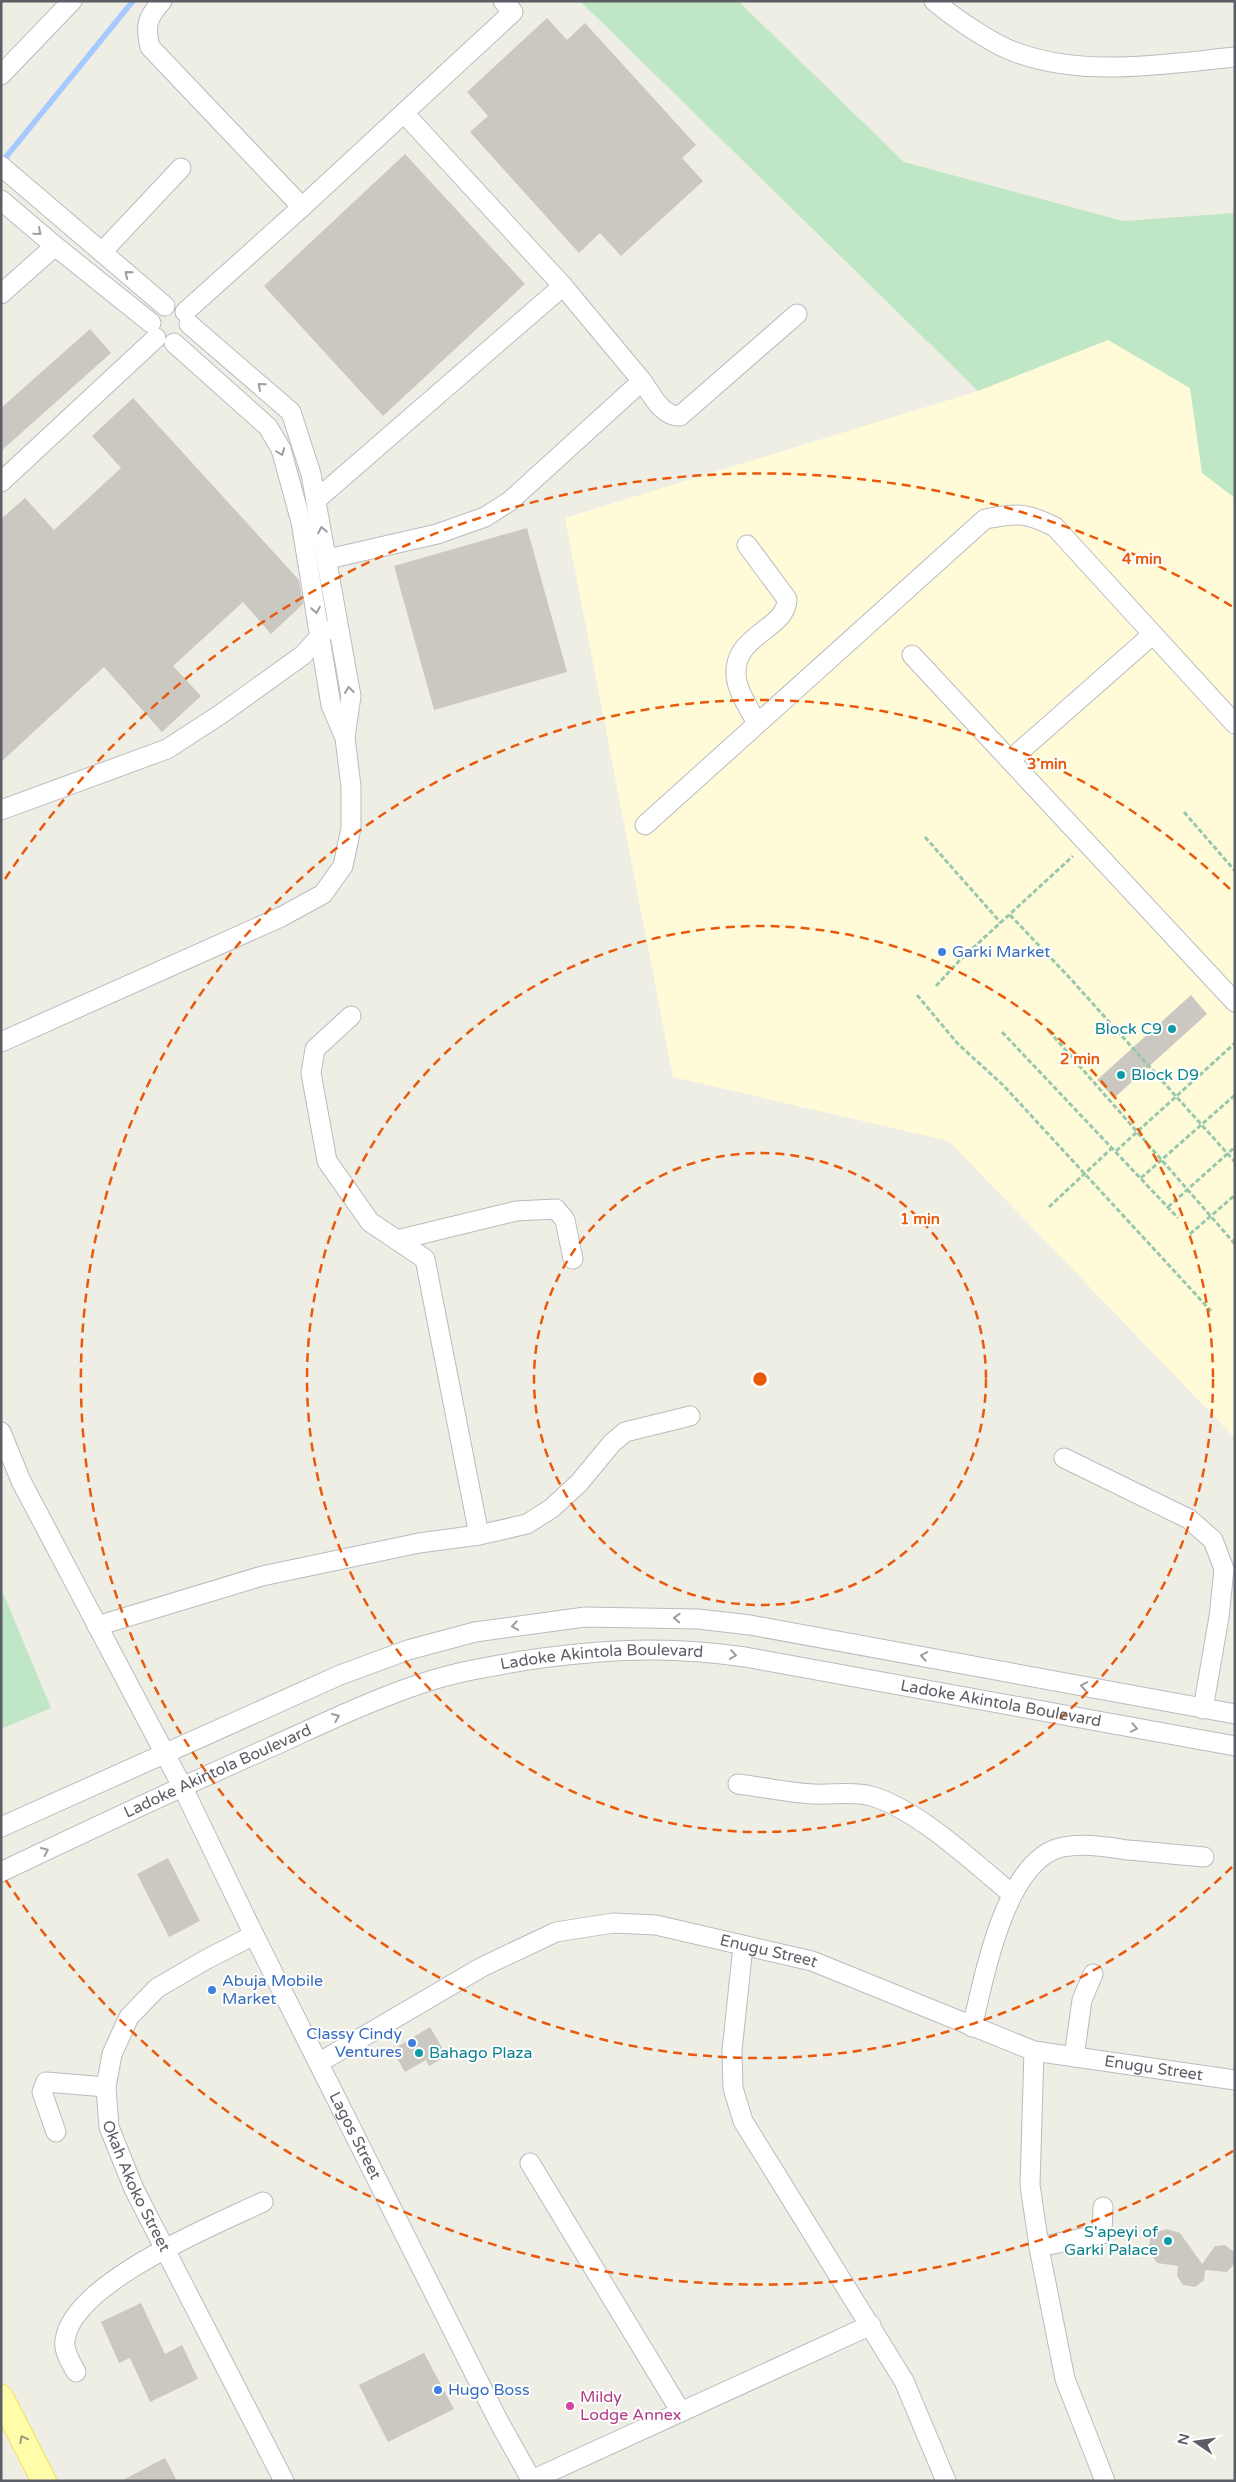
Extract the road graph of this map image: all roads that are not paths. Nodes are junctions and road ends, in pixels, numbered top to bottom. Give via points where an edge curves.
1 (72, 1) edge
2 (162, 1) edge
3 (503, 1) edge
4 (934, 1) edge
5 (1235, 57) edge
6 (1, 75) edge
7 (404, 113) junction
8 (1, 166) edge
9 (181, 168) dead end
10 (1, 200) edge
11 (302, 207) junction
12 (55, 246) junction
13 (102, 252) junction
14 (563, 286) junction
15 (1, 294) edge
16 (166, 306) junction
17 (797, 314) dead end
18 (187, 318) junction
19 (153, 330) junction
20 (174, 343) junction
21 (642, 381) junction
22 (1, 482) edge
23 (316, 500) junction
24 (747, 546) dead end
25 (328, 558) junction
26 (337, 619) junction
27 (1152, 635) junction
28 (320, 636) junction
29 (912, 655) dead end
30 (757, 724) junction
31 (1235, 724) edge
32 (345, 738) junction
33 (1010, 760) junction
34 (1, 810) edge
35 (645, 825) dead end
36 (1235, 1002) edge
37 (351, 1016) dead end
38 (1, 1042) edge
39 (397, 1240) junction
40 (573, 1259) dead end
41 (690, 1416) dead end
42 (1, 1432) edge
43 (1064, 1458) dead end
44 (478, 1534) junction
45 (97, 1626) junction
46 (1203, 1709) junction
47 (1235, 1714) edge
48 (1235, 1746) edge
49 (165, 1754) junction
50 (738, 1784) dead end
51 (182, 1786) junction
52 (1, 1827) edge
53 (1204, 1857) dead end
54 (1, 1872) edge
55 (1012, 1894) junction
56 (254, 1935) junction
57 (743, 1946) junction
58 (1093, 1974) dead end
59 (972, 2027) junction
60 (1034, 2051) junction
61 (1074, 2057) junction
62 (320, 2062) junction
63 (1235, 2080) edge
64 (106, 2087) junction
65 (56, 2132) dead end
66 (530, 2163) dead end
67 (263, 2202) dead end
68 (1103, 2207) dead end
69 (1039, 2247) junction
70 (164, 2249) junction
71 (870, 2325) junction
72 (76, 2372) dead end
73 (1, 2396) edge
74 (681, 2412) junction
75 (44, 2481) edge
76 (284, 2481) edge
77 (532, 2481) edge
78 (946, 2481) edge
79 (1105, 2481) edge

1 - 6 street
2 - 11 street via 150,14 147,31 150,47
3 - 7 street via 513,12
4 - 5 street via 949,14 1014,52 1054,62 1102,67
7 - 11 street
7 - 14 street
8 - 13 street
9 - 13 street
10 -> 12 street
11 - 18 street
12 - 15 street
12 - 19 street
16 -> 13 street
14 - 21 street
14 - 23 street
16 - 18 street via 173,306
16 - 19 street via 158,309
17 - 21 street via 680,416 666,412
18 - 20 street via 185,336
23 -> 18 street via 291,412
19 - 20 street via 161,342
19 - 22 street
20 -> 28 street via 268,427 281,449 301,522
21 - 25 street via 510,501 485,517 437,534
25 -> 23 street
24 - 30 street via 787,599 786,608 779,618 753,638 740,654 736,670 737,684
25 - 26 street
26 - 28 street
32 -> 26 street via 351,696
27 - 30 street via 1055,527 1032,515 1012,514 985,519
27 - 31 street
27 - 33 street
28 - 32 street via 331,705
28 - 34 street via 303,655 168,750
29 - 33 street
30 - 35 street
32 - 38 street via 351,786 351,828 343,866 323,894 281,917
33 - 36 street
37 - 39 street via 315,1049 311,1073 327,1161 370,1222
39 - 40 street via 516,1211 556,1209 565,1220
39 - 44 street via 425,1259
41 - 44 street via 624,1432 552,1508 527,1524
42 - 45 street, Lagos Street via 21,1481
43 - 46 street via 1189,1519 1213,1540 1224,1569
44 - 45 street via 419,1542 262,1576
45 - 49 street, Lagos Street
46 - 47 street, Ladoke Akintola Boulevard
46 -> 49 street, Ladoke Akintola Boulevard via 750,1625 698,1619 585,1617 475,1632 408,1650 340,1675
51 -> 48 street, Ladoke Akintola Boulevard via 421,1683 485,1667 586,1652 640,1648 698,1650 745,1657
49 - 51 street, Lagos Street
49 - 52 street, Ladoke Akintola Boulevard
50 - 55 street via 813,1794 870,1796 894,1805 927,1826
54 -> 51 street, Ladoke Akintola Boulevard
51 - 56 street, Lagos Street
53 - 55 street via 1093,1845 1063,1847 1049,1851 1036,1862
55 - 59 street via 994,1940
56 - 62 street, Lagos Street
56 - 64 street, Okah Akoko Street via 157,1988 130,2017 112,2054
57 - 59 street, Enugu Street via 812,1961
57 - 62 street, Enugu Street via 656,1925 613,1922 556,1932 482,1967
57 - 71 street via 732,2050 732,2088 743,2121
58 - 61 street via 1082,2000
59 - 60 street, Enugu Street
60 - 61 street, Enugu Street
60 - 69 street via 1030,2185
61 - 63 street, Enugu Street
62 - 77 street, Lagos Street via 500,2424
64 - 65 street via 46,2082 42,2092
64 - 70 street, Okah Akoko Street via 109,2127
66 - 74 street
67 - 70 street
68 - 69 street via 1102,2234
69 - 79 street via 1066,2379
70 - 72 street via 98,2294 71,2322 64,2341
70 - 76 street, Okah Akoko Street
71 - 74 street
71 - 78 street via 904,2381
75 -> 73 main road
74 - 77 street

